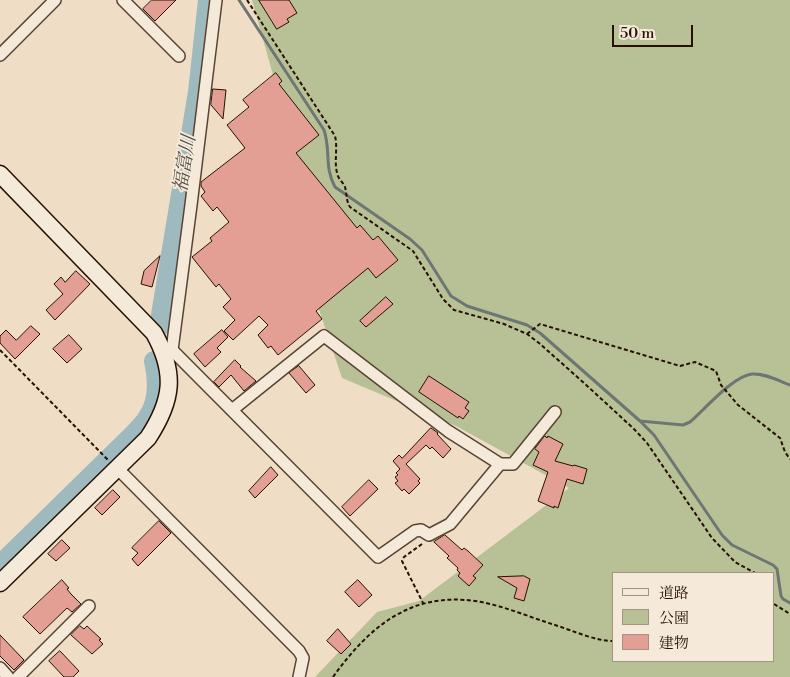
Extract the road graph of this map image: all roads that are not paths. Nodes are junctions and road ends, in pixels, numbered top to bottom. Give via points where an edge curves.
1 (55, 0) edge
2 (123, 0) edge
3 (216, 0) edge
4 (0, 55) edge
5 (179, 56) dead end
6 (0, 174) edge
7 (168, 351) junction
8 (232, 410) junction
9 (555, 412) dead end
10 (500, 464) junction
11 (114, 465) junction
12 (0, 583) edge
13 (89, 606) dead end
14 (0, 668) edge
15 (8, 677) edge
16 (18, 677) edge
17 (299, 677) edge

1 - 4 street
2 - 5 street
3 - 7 street via 191,205
6 - 7 street
7 - 8 street
7 - 11 street via 166,403 159,420 148,438
8 - 10 street via 324,336 448,431
8 - 10 street via 378,557 415,531 430,535 450,524
9 - 10 street via 513,464
11 - 12 street
11 - 17 street via 299,651 302,658
13 - 16 street
14 - 15 street

